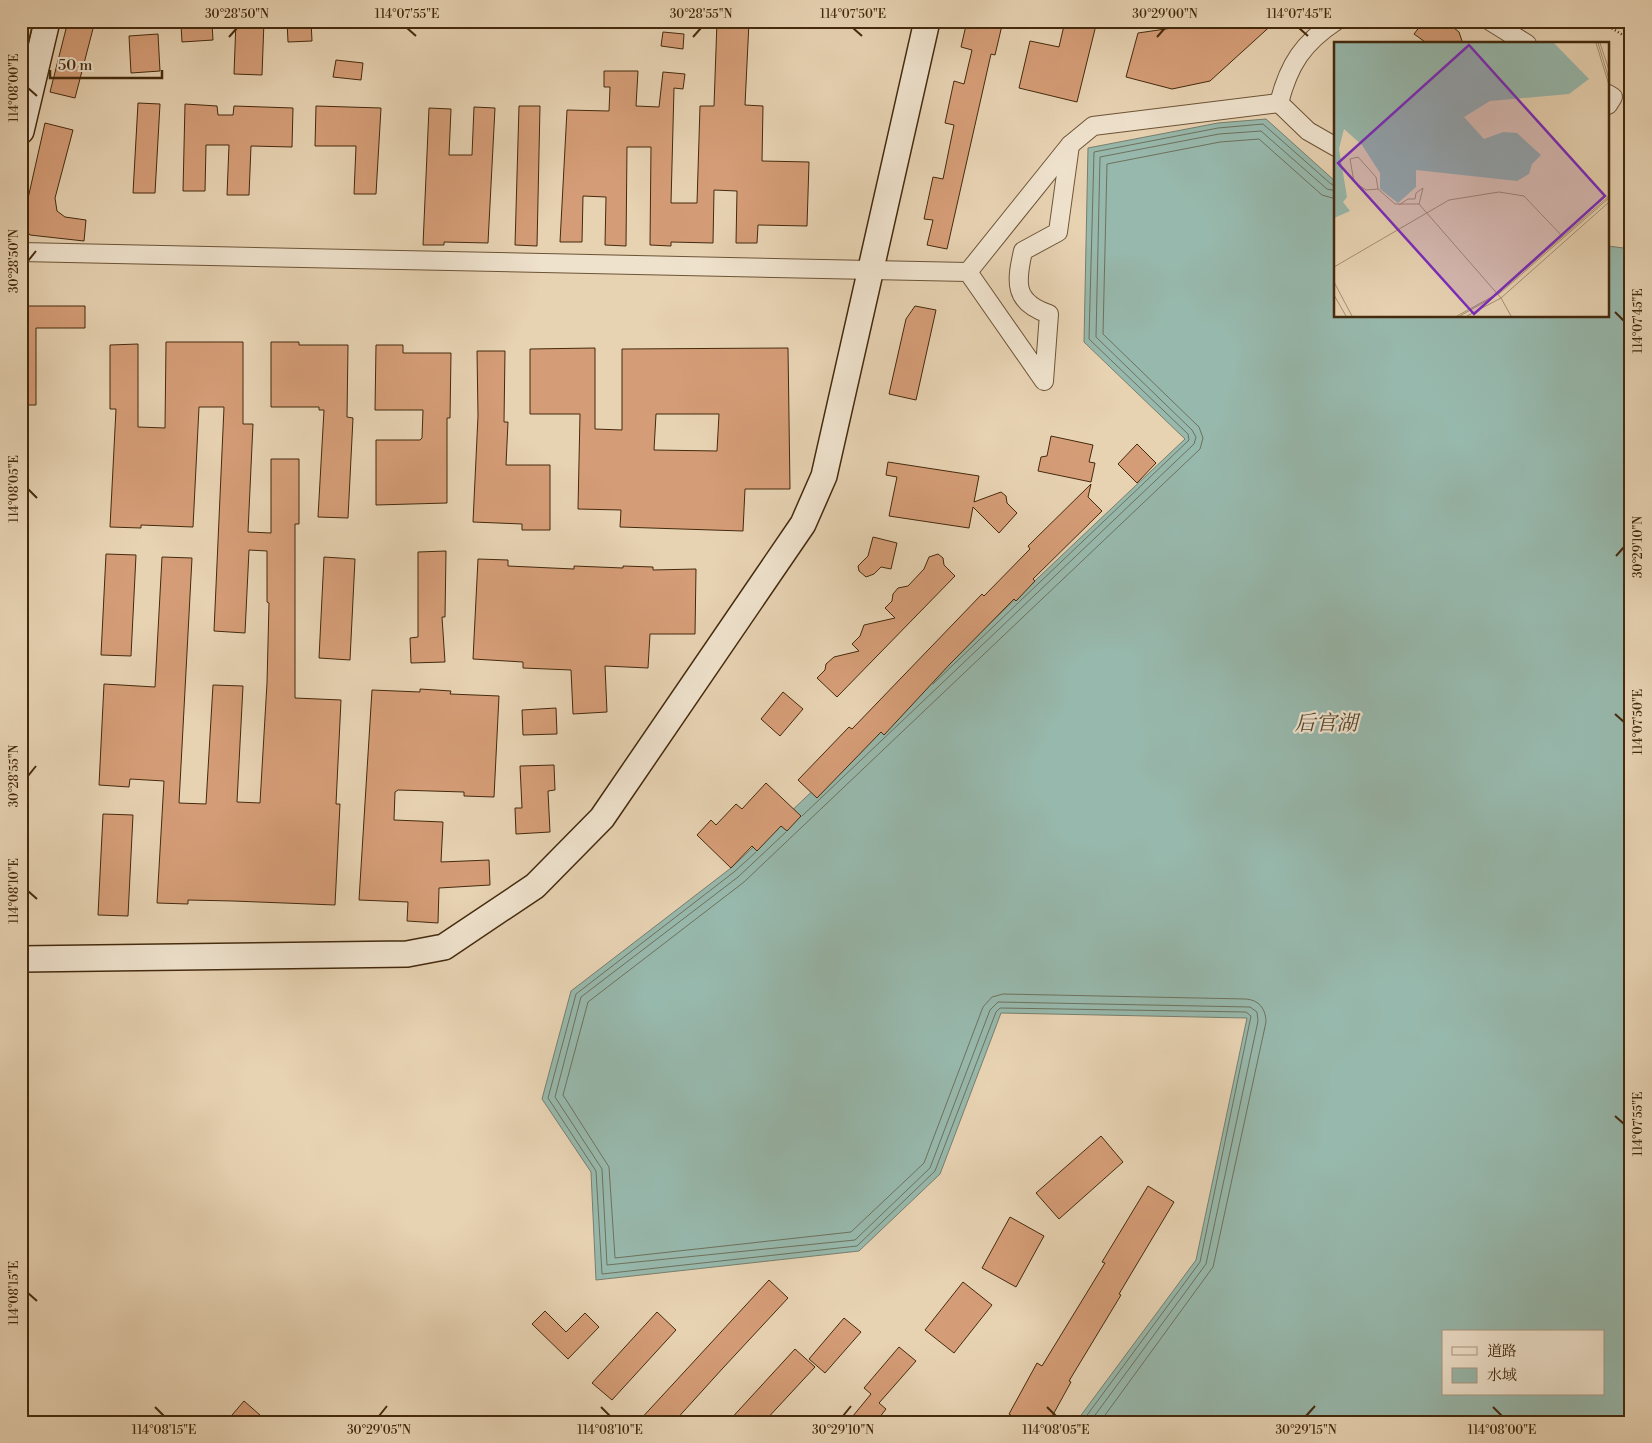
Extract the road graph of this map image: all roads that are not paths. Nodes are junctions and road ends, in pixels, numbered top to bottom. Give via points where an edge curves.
1 (47, 21) edge
2 (927, 21) edge
3 (1336, 21) edge
4 (1490, 21) edge
5 (1523, 42) edge
6 (1279, 103) junction
7 (21, 131) edge
8 (1070, 145) junction
9 (1334, 145) edge
10 (21, 252) edge
11 (872, 269) junction
12 (968, 272) junction
13 (21, 959) edge

1 - 7 street
2 - 11 street
3 - 6 street via 1315,35 1295,58
4 - 5 street
6 - 8 street via 1093,126
6 - 9 street via 1308,131
8 - 12 street
8 - 12 street via 1058,232 1023,251 1017,277 1021,296 1034,309 1048,314 1044,381
10 - 11 street
11 - 12 street
11 - 13 street via 824,476 803,524 602,818 536,886 444,947 406,954

